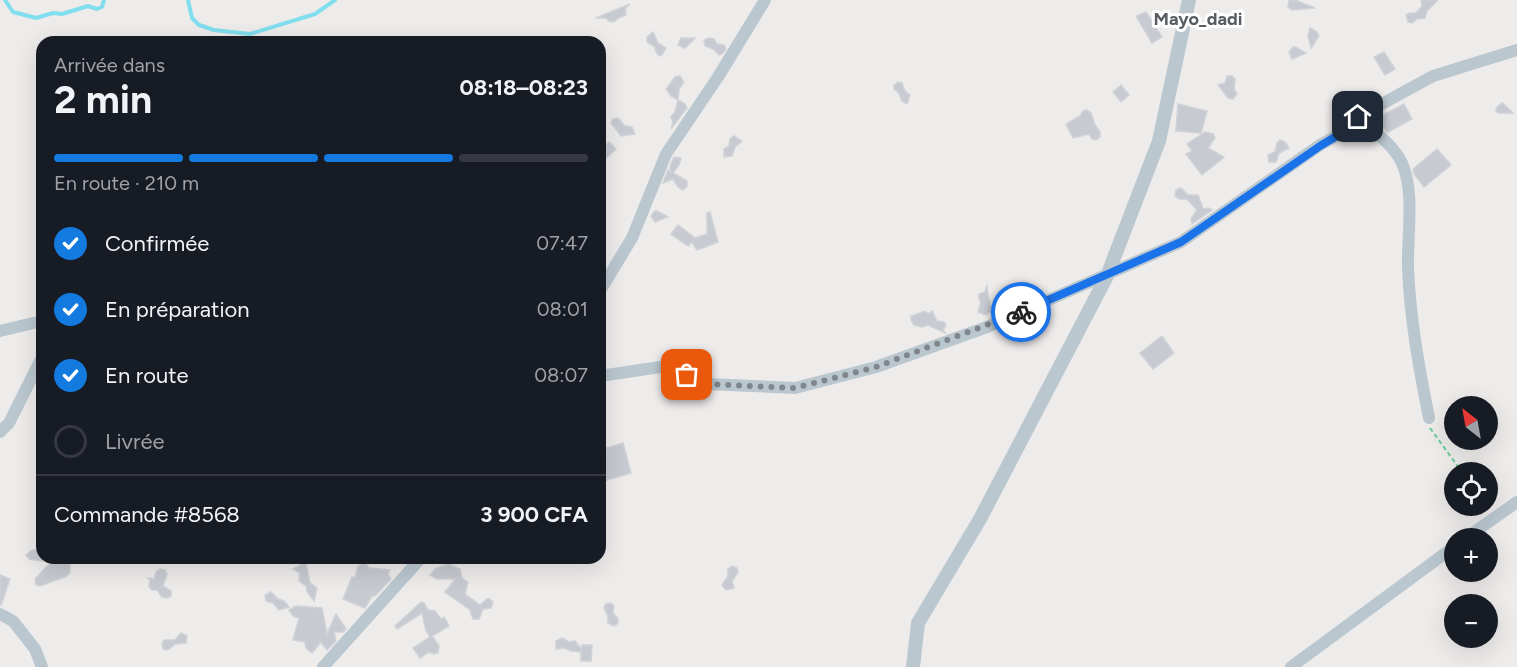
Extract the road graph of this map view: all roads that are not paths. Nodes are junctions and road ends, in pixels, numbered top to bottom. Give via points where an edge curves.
1 (765, 0) edge
2 (1191, 1) edge
3 (1517, 50) edge
4 (1358, 117) junction
5 (1107, 276) junction
6 (606, 281) edge
7 (36, 322) edge
8 (0, 331) edge
9 (36, 369) edge
10 (606, 375) edge
11 (1429, 418) road end
12 (0, 432) edge
13 (1517, 502) edge
14 (1480, 528) edge
15 (1444, 554) edge
16 (416, 564) edge
17 (0, 614) edge
18 (42, 667) edge
19 (324, 667) edge
20 (912, 667) edge
21 (1291, 667) edge

1 - 6 street via 666,154 632,238
2 - 5 street via 1159,141
3 - 4 street via 1433,76
4 - 5 street via 1350,128 1181,242
4 - 11 street via 1393,149 1408,184 1408,269
5 - 10 street via 987,327 876,367 795,388 707,384 667,366
5 - 20 street via 980,519 918,623
7 - 8 street
9 - 12 street via 9,423
13 - 14 street
15 - 21 street
16 - 19 street
17 - 18 street via 13,621 35,650

